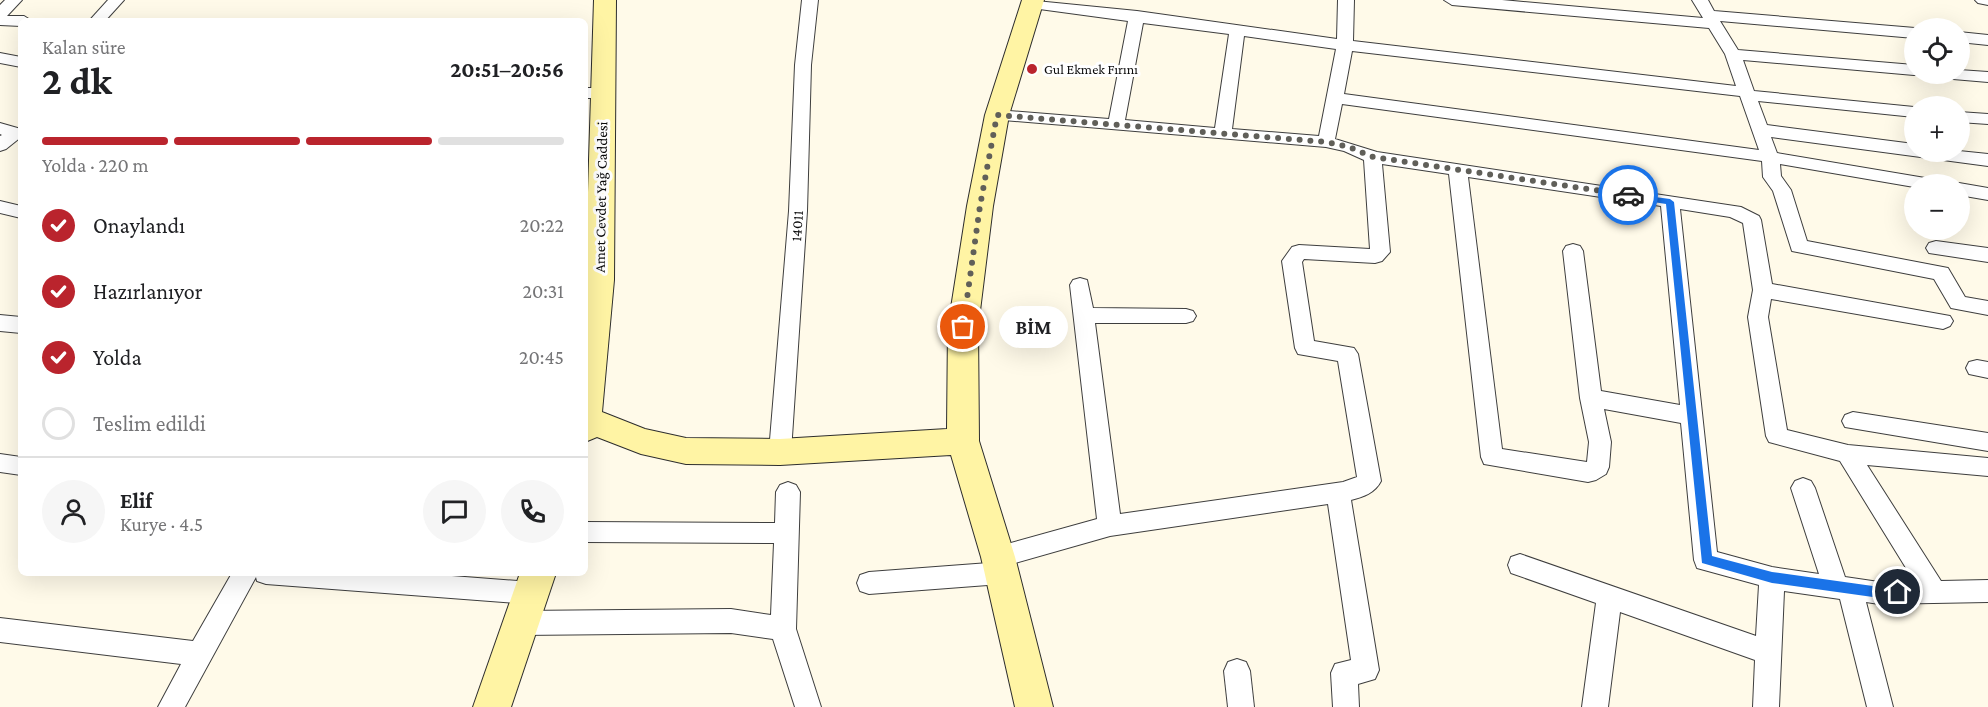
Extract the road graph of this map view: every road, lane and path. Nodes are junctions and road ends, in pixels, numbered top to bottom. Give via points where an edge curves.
1 (14, 0) edge
2 (116, 0) edge
3 (606, 0) edge
4 (810, 0) edge
5 (1346, 0) edge
6 (1452, 0) edge
7 (1700, 0) edge
8 (1983, 0) edge
9 (1988, 0) edge
10 (1032, 2) edge
11 (0, 14) edge
12 (1137, 16) junction
13 (100, 18) edge
14 (0, 20) edge
15 (1713, 20) junction
16 (18, 21) edge
17 (1237, 30) junction
18 (1904, 32) edge
19 (1970, 38) edge
20 (1988, 40) edge
21 (1345, 45) junction
22 (1733, 54) junction
23 (0, 58) edge
24 (18, 61) edge
25 (1904, 69) edge
26 (1970, 75) edge
27 (1988, 76) edge
28 (594, 93) edge
29 (1748, 93) junction
30 (1335, 98) junction
31 (1904, 111) edge
32 (997, 115) junction
33 (1970, 118) edge
34 (1988, 119) edge
35 (1116, 125) junction
36 (0, 128) edge
37 (1761, 130) junction
38 (1223, 134) junction
39 (1326, 142) junction
40 (0, 145) edge
41 (1904, 149) edge
42 (1373, 157) junction
43 (1770, 157) junction
44 (1970, 158) edge
45 (1988, 160) edge
46 (1458, 170) junction
47 (1904, 179) edge
48 (1970, 191) edge
49 (1988, 194) edge
50 (1670, 202) junction
51 (1936, 248) dead end
52 (1573, 251) dead end
53 (1988, 255) edge
54 (1080, 285) dead end
55 (592, 290) edge
56 (1763, 290) junction
57 (1988, 308) edge
58 (1084, 315) junction
59 (1186, 316) dead end
60 (1943, 321) dead end
61 (588, 379) edge
62 (1591, 398) junction
63 (1690, 416) junction
64 (1853, 421) dead end
65 (588, 425) edge
66 (963, 441) junction
67 (1988, 442) edge
68 (780, 452) junction
69 (1848, 454) junction
70 (0, 463) edge
71 (18, 466) edge
72 (1988, 467) edge
73 (1803, 489) dead end
74 (788, 492) dead end
75 (1338, 493) junction
76 (1110, 526) junction
77 (588, 532) edge
78 (787, 533) junction
79 (999, 565) junction
80 (1520, 565) dead end
81 (243, 576) edge
82 (300, 576) edge
83 (1772, 578) junction
84 (868, 584) dead end
85 (1843, 587) junction
86 (1988, 591) edge
87 (1934, 592) junction
88 (530, 596) edge
89 (1609, 596) junction
90 (783, 629) junction
91 (0, 630) edge
92 (1769, 653) junction
93 (199, 654) junction
94 (1237, 671) dead end
95 (171, 707) edge
96 (492, 707) edge
97 (807, 707) edge
98 (1034, 707) edge
99 (1240, 707) edge
100 (1346, 707) edge
101 (1595, 707) edge
102 (1766, 707) edge
103 (1880, 707) edge

1 - 11 street
2 - 13 street
3 - 28 main road, Amet Cevdet Yağ Caddesi
4 - 68 street, 14011
5 - 21 street
6 - 15 street
7 - 15 street
8 - 9 street
10 - 12 street
10 - 32 main road
12 - 17 street
12 - 35 street
14 - 16 street
15 - 18 street
15 - 22 street
17 - 21 street
17 - 38 street
19 - 20 street
21 - 29 street
21 - 30 street
22 - 25 street
22 - 29 street
23 - 24 street
26 - 27 street
28 - 55 main road, Amet Cevdet Yağ Caddesi
29 - 31 street
29 - 37 street
30 - 39 street
30 - 43 street
32 - 35 street
32 - 66 main road via 963,327
33 - 34 street
35 - 38 street
36 - 40 street via 15,133
37 - 41 street
37 - 43 street
38 - 39 street
39 - 42 street
42 - 46 street
42 - 75 street via 1380,252 1375,256 1299,252 1292,261 1305,348 1347,354 1369,481 1358,489
43 - 47 street
43 - 57 street via 1772,177 1782,190 1799,246 1941,273 1958,303
44 - 45 street
46 - 50 street
46 - 62 street via 1492,457 1588,473 1598,467 1600,442
48 - 49 street
50 - 56 street via 1734,211 1752,220
50 - 63 street
51 - 53 street
52 - 62 street
54 - 58 street
55 - 61 main road, Amet Cevdet Yağ Caddesi
56 - 60 street
56 - 69 street via 1758,317 1777,436
58 - 59 street
58 - 76 street
62 - 63 street
63 - 83 street via 1706,560
64 - 67 street
65 - 68 main road via 686,451
66 - 68 main road
66 - 79 main road
69 - 72 street
69 - 87 street
70 - 71 street
73 - 85 street
74 - 78 street
75 - 76 street
75 - 100 street via 1366,670 1344,673
76 - 79 street
77 - 78 street
78 - 90 street
79 - 84 street
79 - 98 main road
80 - 89 street
81 - 93 street
82 - 88 street
83 - 85 street
83 - 92 street
85 - 87 street via 1880,593
85 - 103 street
86 - 87 street
88 - 90 street
88 - 96 main road
89 - 92 street
89 - 101 street
90 - 97 street
91 - 93 street
92 - 102 street
93 - 95 street
94 - 99 street

